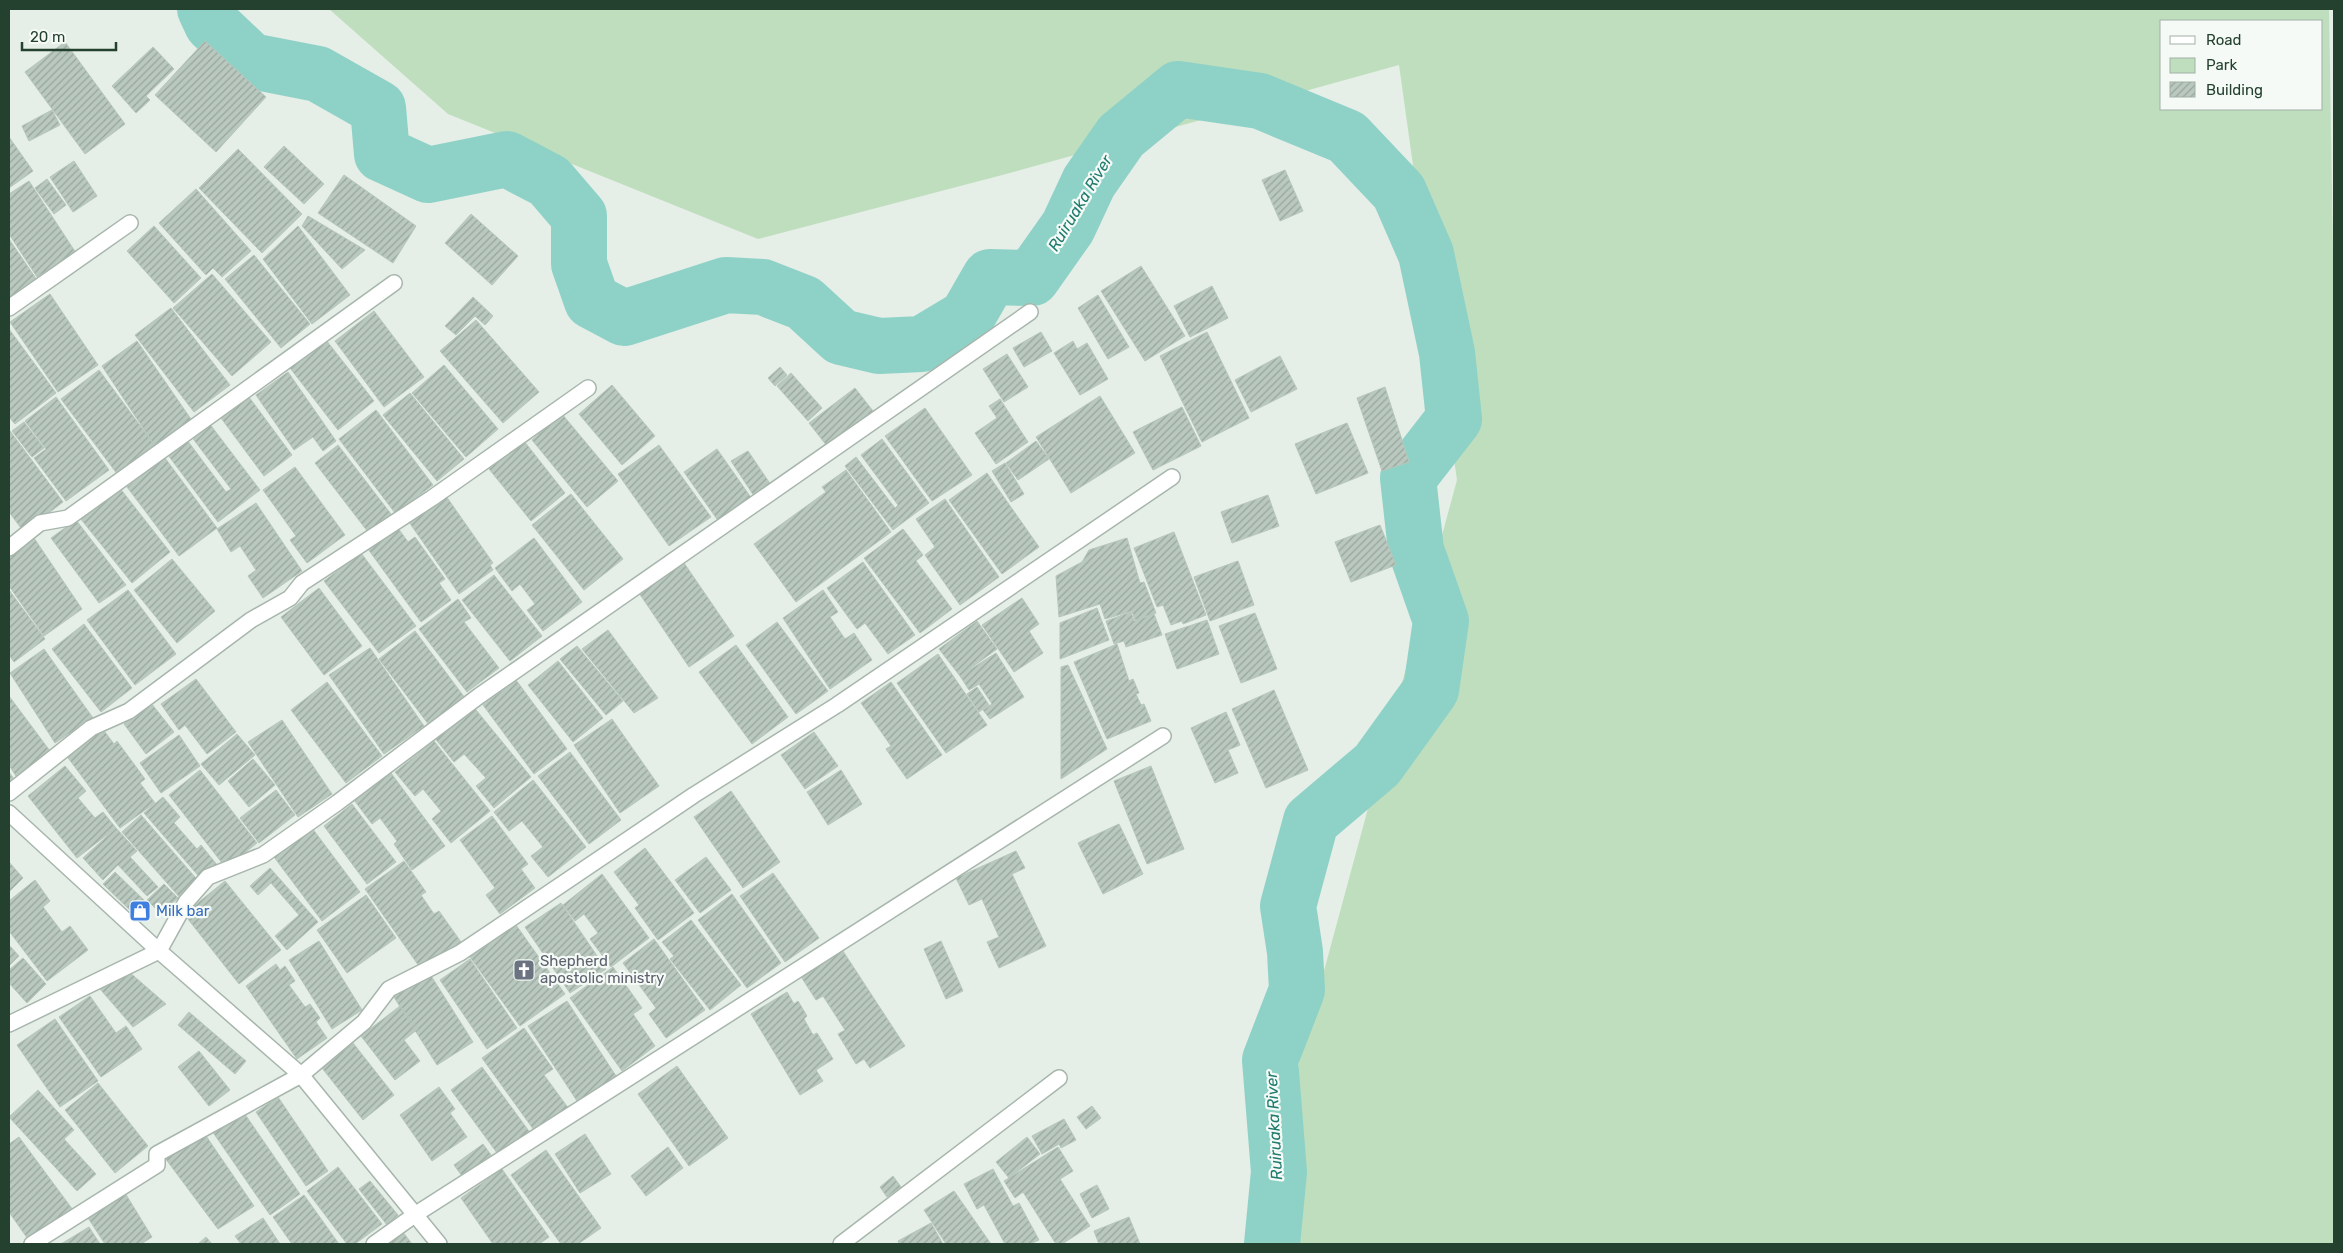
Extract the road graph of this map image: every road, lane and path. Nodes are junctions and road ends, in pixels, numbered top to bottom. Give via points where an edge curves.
1 (130, 223) dead end
2 (394, 282) dead end
3 (9, 308) edge
4 (1030, 312) dead end
5 (588, 388) dead end
6 (1172, 477) dead end
7 (9, 548) edge
8 (1163, 736) dead end
9 (9, 793) edge
10 (9, 813) edge
11 (159, 951) junction
12 (9, 1024) edge
13 (301, 1075) junction
14 (1059, 1078) dead end
15 (416, 1214) junction
16 (32, 1244) edge
17 (374, 1244) edge
18 (440, 1244) edge
19 (841, 1244) edge

1 - 3 street
2 - 7 street via 68,518 40,523
4 - 11 street via 479,696 262,855 208,877 186,902
5 - 9 street via 432,498 302,583 290,598 251,620 129,711 91,728
6 - 13 street via 837,705 694,795 460,953 389,989 364,1022
8 - 15 street
10 - 11 street
11 - 12 street
11 - 13 street
13 - 15 street
13 - 16 street via 157,1154 157,1165
14 - 19 street
15 - 17 street
15 - 18 street

